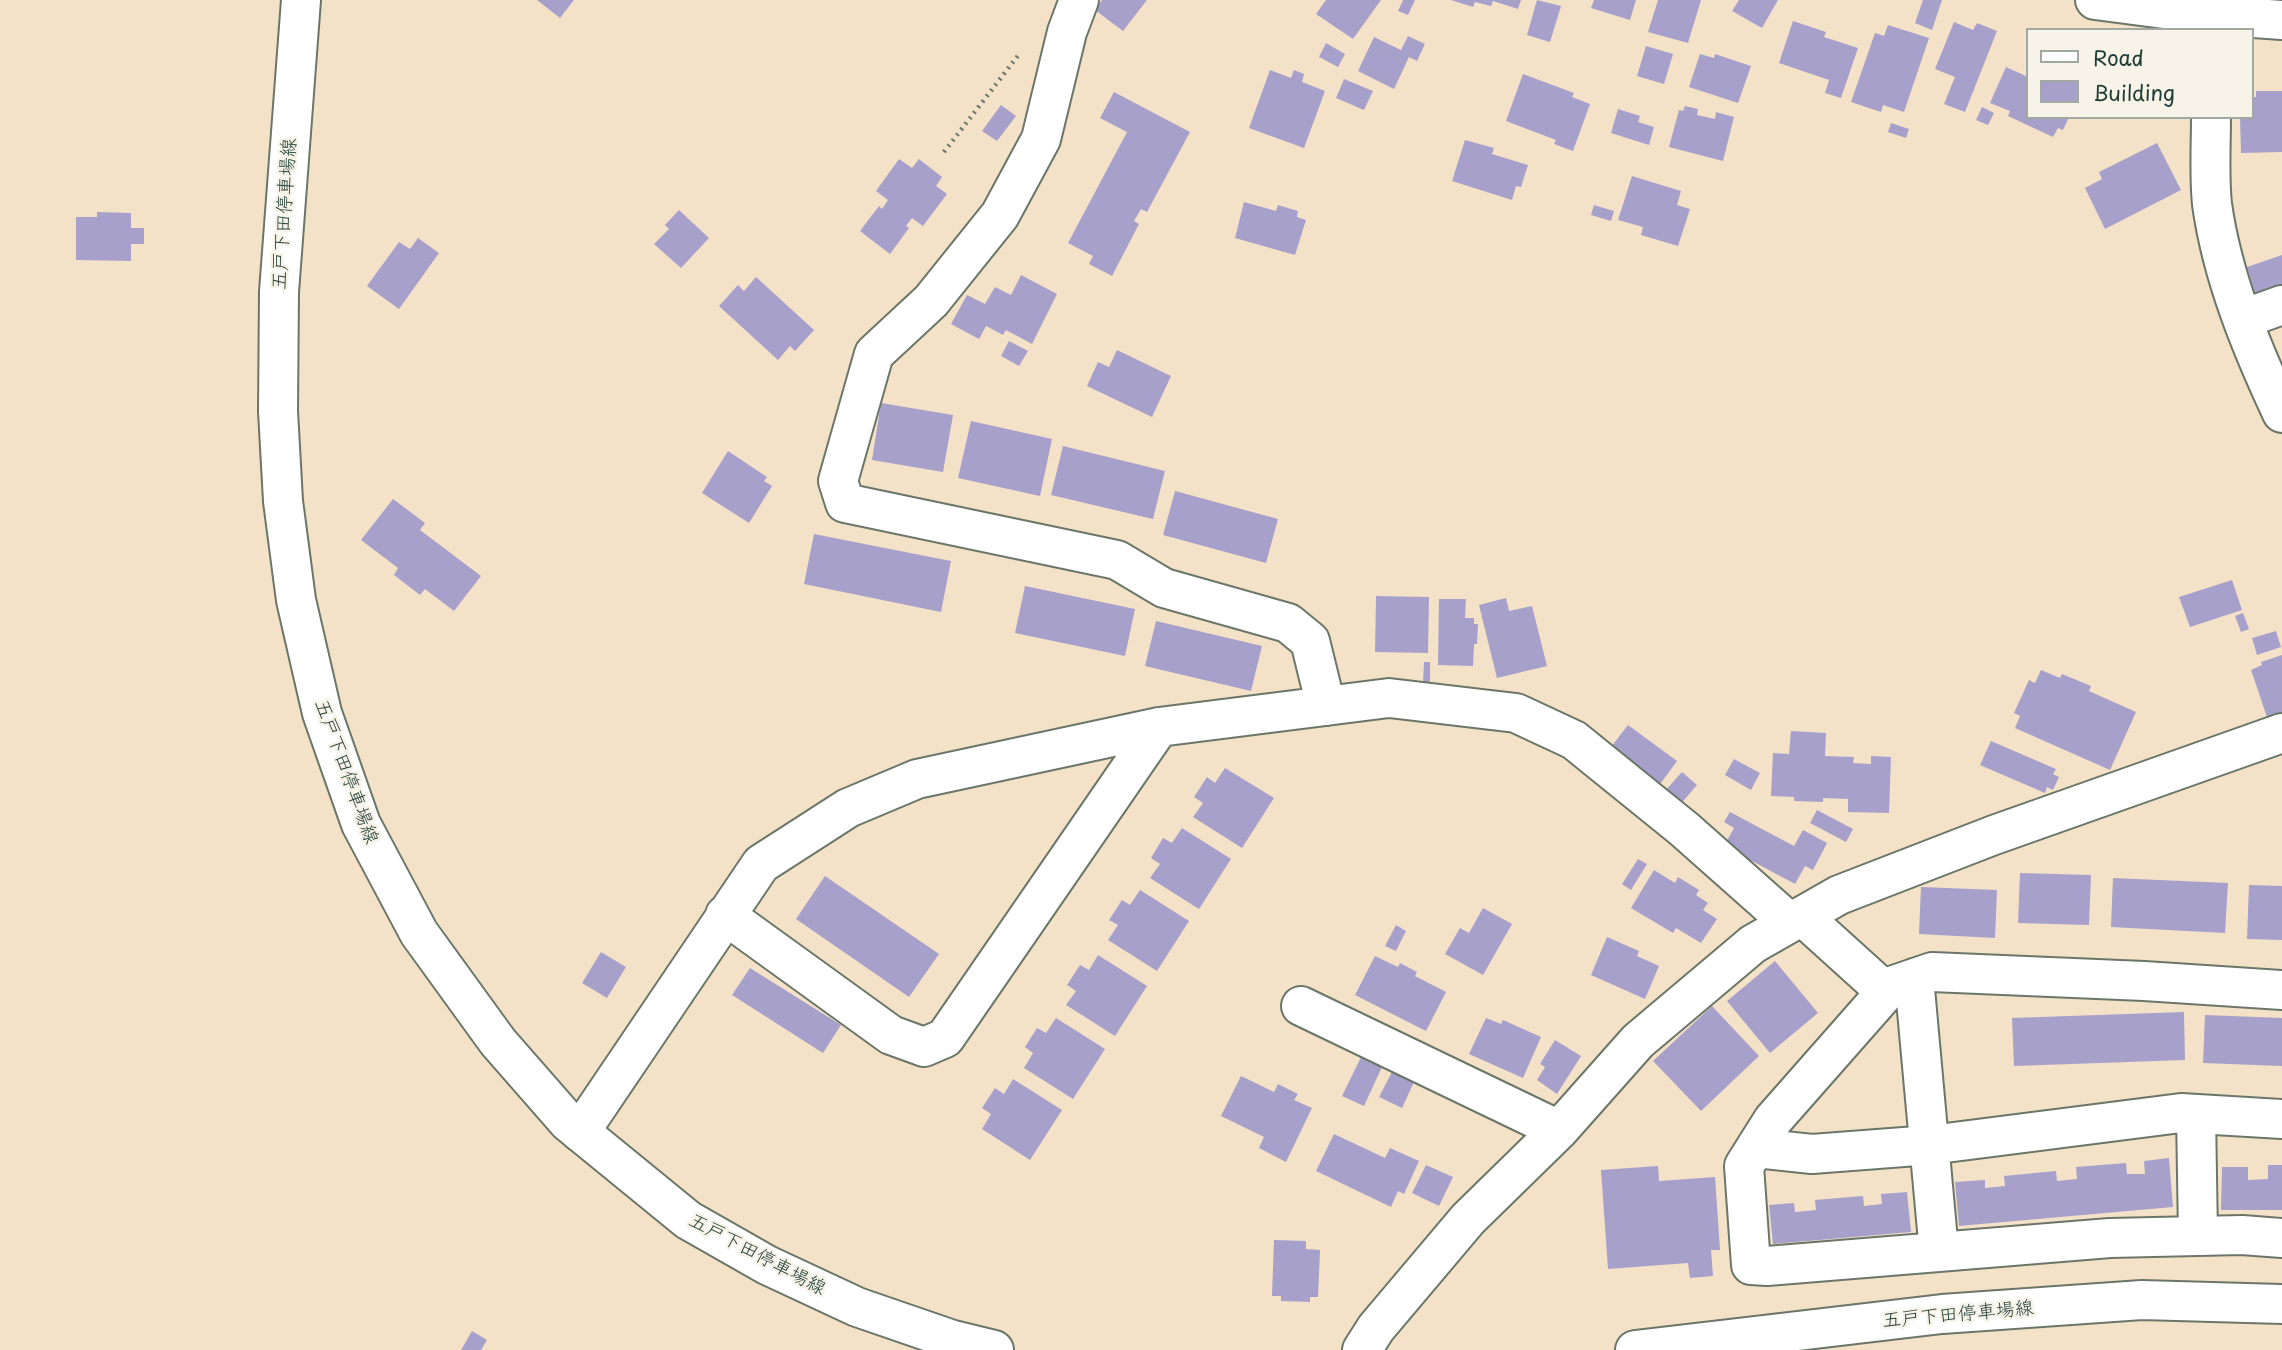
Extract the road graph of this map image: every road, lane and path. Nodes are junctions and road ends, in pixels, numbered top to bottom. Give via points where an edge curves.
1 (301, 0) edge
2 (1079, 0) edge
3 (2097, 0) edge
4 (2282, 20) edge
5 (2210, 22) edge
6 (1025, 47) dead end
7 (2211, 119) edge
8 (944, 152) dead end
9 (2282, 305) edge
10 (2243, 319) junction
11 (2282, 413) edge
12 (1326, 706) junction
13 (1159, 727) junction
14 (2282, 733) edge
15 (725, 915) junction
16 (1796, 919) junction
17 (1900, 985) junction
18 (2282, 990) edge
19 (1301, 1006) dead end
20 (2196, 1114) junction
21 (2282, 1119) edge
22 (1559, 1130) junction
23 (580, 1132) junction
24 (1930, 1145) junction
25 (1756, 1147) junction
26 (2198, 1236) junction
27 (2282, 1238) edge
28 (1940, 1252) junction
29 (2282, 1304) edge
30 (994, 1350) edge
31 (1362, 1350) edge
32 (1635, 1350) edge

1 - 23 street, 五戸下田停車場線 via 279,292 278,411 296,600 321,713 362,824 419,933 498,1042
2 - 12 street via 1041,139 1000,215 931,301 874,354 838,481 845,503 1117,560 1164,588 1288,623 1310,640
3 - 5 street
4 - 5 street
6 - 8 path
7 - 10 street via 2212,200 2220,251
9 - 10 street
10 - 11 street
12 - 13 street
12 - 16 street via 1389,698 1516,713 1574,740
13 - 15 street via 917,779 848,808 761,864
13 - 15 street via 945,1038 924,1047 891,1035
14 - 16 street via 1981,840 1839,895
15 - 23 street
16 - 17 street
16 - 22 street via 1753,944 1638,1041
17 - 18 street via 1932,972
17 - 24 street
17 - 25 street via 1773,1120
19 - 22 street
20 - 21 street
20 - 24 street
20 - 26 street
22 - 31 street via 1468,1219
23 - 30 street, 五戸下田停車場線 via 688,1220 768,1265 857,1307
24 - 25 street via 1812,1154
24 - 28 street
25 - 28 street via 1744,1166 1751,1265
26 - 27 street
26 - 28 street
29 - 32 street, 五戸下田停車場線 via 2142,1300 1982,1311

